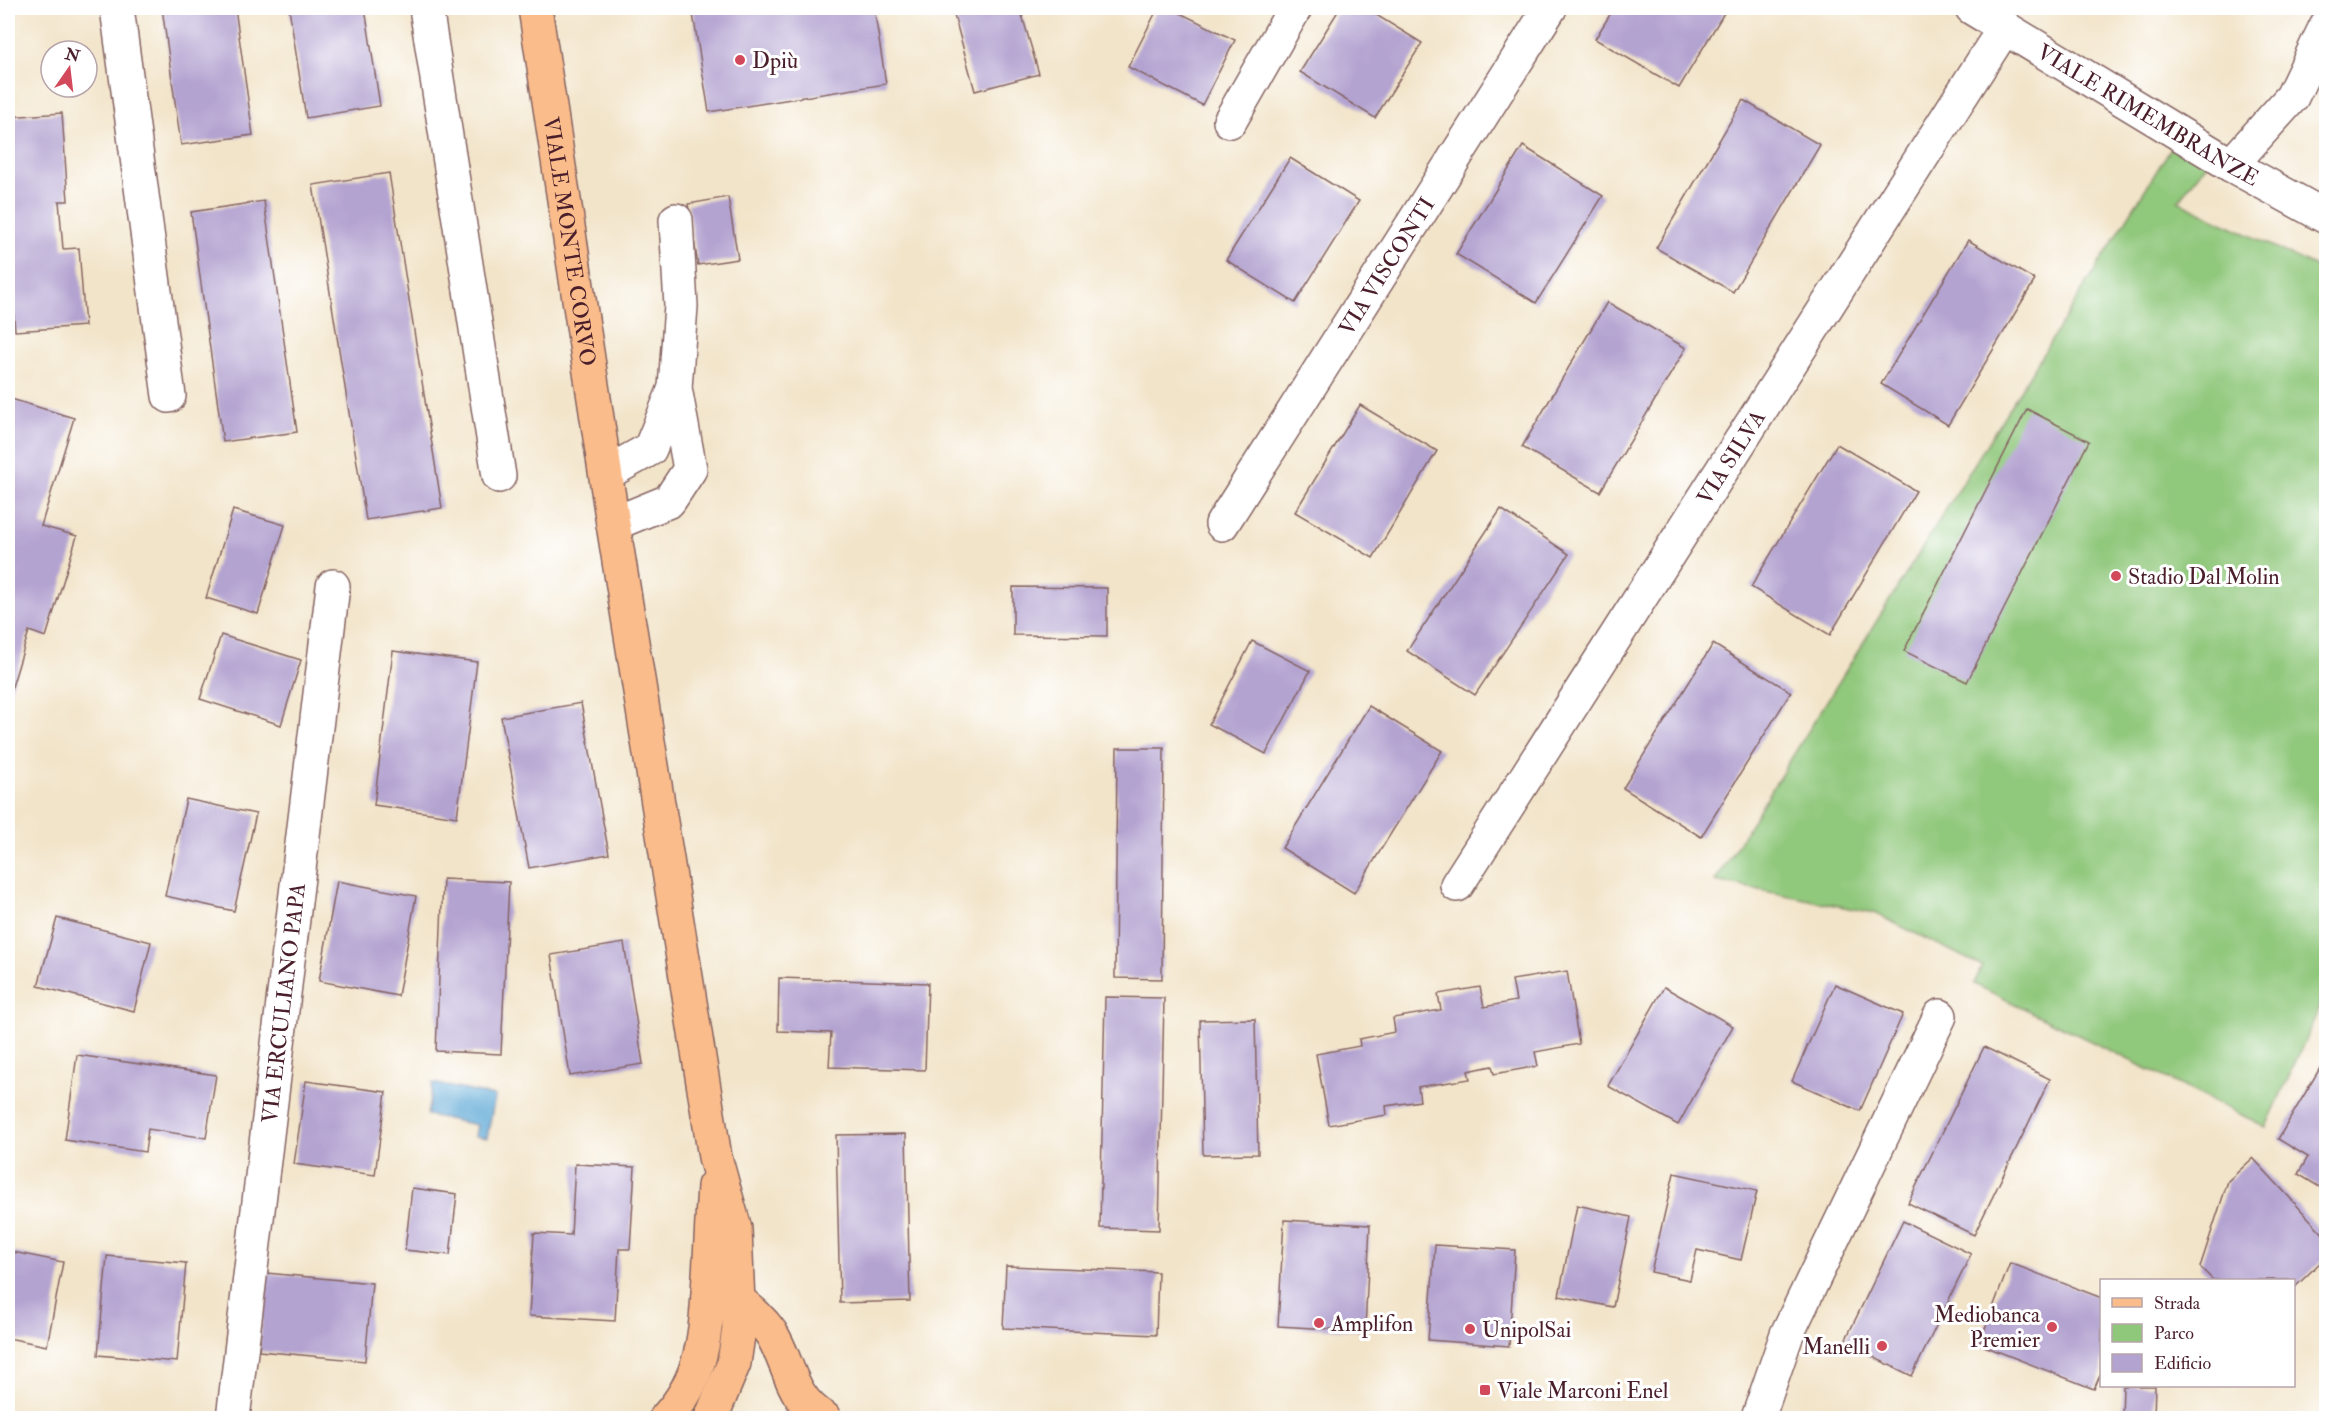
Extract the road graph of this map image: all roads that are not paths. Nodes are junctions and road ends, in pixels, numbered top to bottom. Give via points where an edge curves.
1 (117, 8) edge
2 (426, 8) edge
3 (536, 8) edge
4 (1295, 8) edge
5 (1550, 8) edge
6 (1972, 8) edge
7 (2326, 26) edge
8 (2005, 27) junction
9 (1230, 121) dead end
10 (2231, 165) junction
11 (2326, 217) edge
12 (676, 220) dead end
13 (675, 388) junction
14 (169, 396) dead end
15 (607, 473) junction
16 (499, 476) dead end
17 (613, 524) junction
18 (1222, 524) dead end
19 (333, 586) dead end
20 (1457, 885) dead end
21 (1940, 1016) dead end
22 (716, 1157) junction
23 (738, 1300) junction
24 (233, 1419) edge
25 (666, 1419) edge
26 (711, 1419) edge
27 (824, 1419) edge
28 (1758, 1419) edge

1 - 14 street
2 - 16 street
3 - 15 main road, VIALE MONTE CORVO
4 - 9 street
5 - 18 street, VIA VISCONTI
6 - 8 street, VIALE RIMEMBRANZE
7 - 10 street via 2292,97
8 - 10 street, VIALE RIMEMBRANZE
8 - 20 street, VIA SILVA
10 - 11 street, VIALE RIMEMBRANZE
12 - 13 street via 681,306
13 - 15 street via 650,448
13 - 17 street via 690,469 669,501
15 - 17 main road, VIALE MONTE CORVO
17 - 22 main road, VIALE MONTE CORVO
19 - 24 street, VIA ERCULIANO PAPA
21 - 28 street via 1787,1334
22 - 23 main road via 735,1230
22 - 25 main road via 705,1337 696,1370 682,1399
23 - 26 main road via 734,1364
23 - 27 main road via 758,1316 771,1334 798,1394

